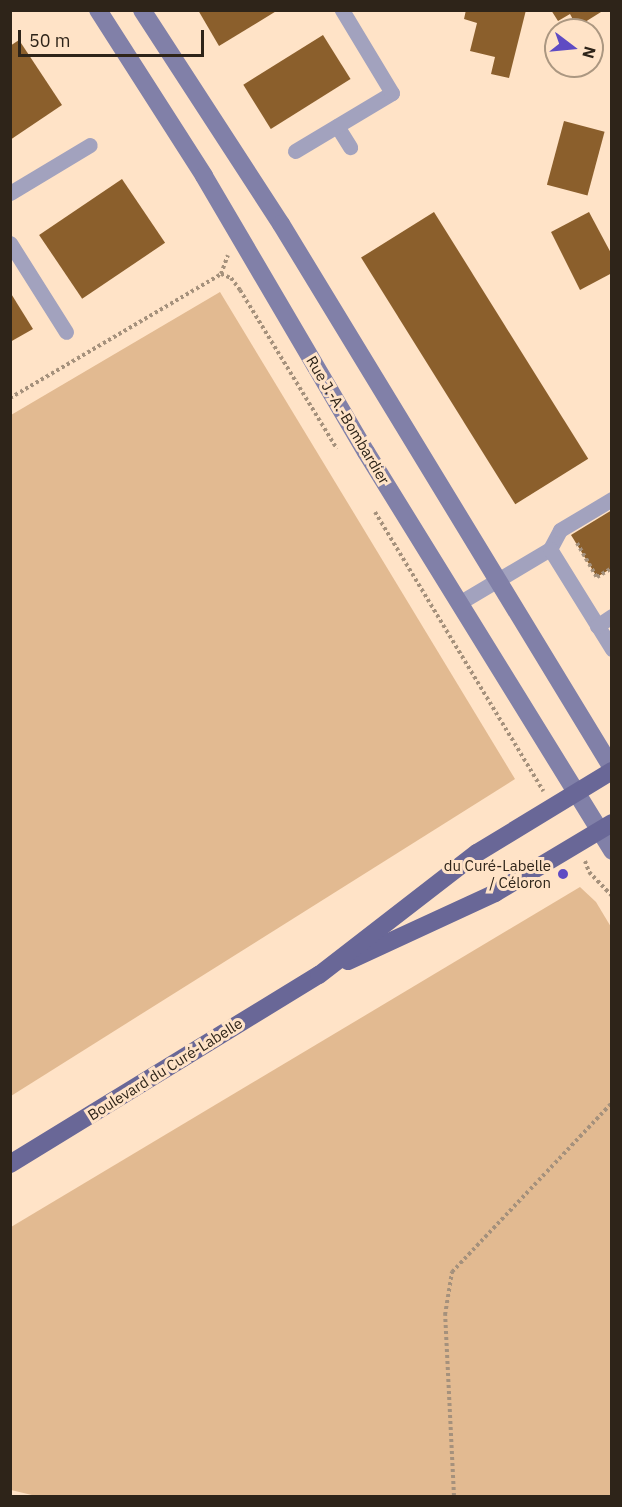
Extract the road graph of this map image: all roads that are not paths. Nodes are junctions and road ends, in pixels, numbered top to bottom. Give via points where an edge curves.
1 (98, 10) edge
2 (142, 10) edge
3 (342, 10) edge
4 (337, 126) junction
5 (90, 145) dead end
6 (350, 147) dead end
7 (295, 151) dead end
8 (10, 193) edge
9 (10, 243) edge
10 (66, 332) dead end
11 (612, 499) edge
12 (550, 549) junction
13 (498, 580) junction
14 (459, 603) junction
15 (612, 616) edge
16 (597, 626) junction
17 (612, 649) edge
18 (612, 769) edge
19 (574, 792) junction
20 (605, 827) edge
21 (612, 851) edge
22 (319, 975) junction
23 (10, 1164) edge

1 - 14 street, Rue J.-A.-Bombardier via 204,177
2 - 13 street via 281,224
3 - 4 lane via 392,93
4 - 6 lane
4 - 7 lane
5 - 8 lane
9 - 10 lane
11 - 12 lane via 560,530
12 - 13 lane
12 - 16 lane
13 - 14 lane
13 - 18 street
14 - 19 street, Rue J.-A.-Bombardier
15 - 16 lane
16 - 17 lane
18 - 19 main road, Boulevard du Curé-Labelle
19 - 20 street, Rue J.-A.-Bombardier
19 - 22 main road, Boulevard du Curé-Labelle via 477,854
20 - 21 street, Rue J.-A.-Bombardier
20 - 22 main road, Boulevard du Curé-Labelle via 495,893
22 - 23 main road, Boulevard du Curé-Labelle

